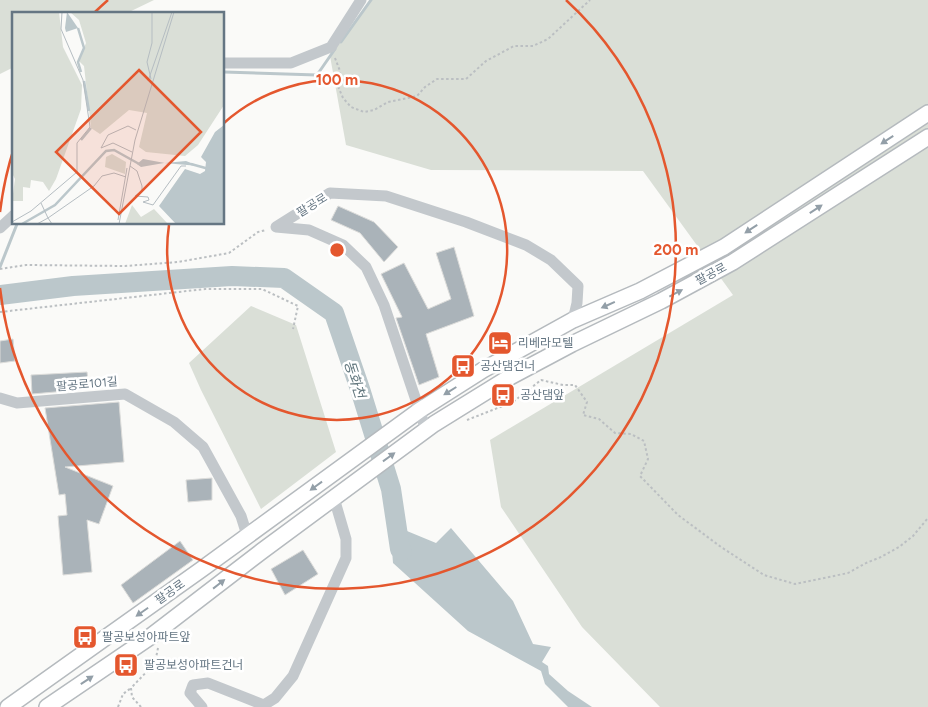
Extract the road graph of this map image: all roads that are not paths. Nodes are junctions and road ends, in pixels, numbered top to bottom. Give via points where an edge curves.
1 (361, 0) edge
2 (225, 62) edge
3 (928, 113) edge
4 (928, 138) edge
5 (12, 217) edge
6 (0, 228) edge
7 (573, 320) junction
8 (0, 398) edge
9 (420, 411) junction
10 (426, 430) junction
11 (334, 498) junction
12 (247, 535) junction
13 (8, 707) edge
14 (47, 707) edge
15 (202, 707) edge

1 - 2 street via 331,47 291,63
3 -> 7 main road, 팔공로 via 724,246 640,291
10 -> 4 main road, 팔공로 via 510,377 733,262
5 - 6 street
7 -> 9 main road, 팔공로 via 483,370
7 - 9 street, 팔공로 via 578,286 551,260 526,245 386,196 330,193 276,227 309,230 344,245 366,267 384,305
8 - 12 street, 팔공로101길 via 17,403 125,394 174,422 203,447 241,516
9 - 10 street
9 -> 12 main road, 팔공로
11 -> 10 main road, 팔공로
14 -> 11 main road, 팔공로 via 159,630
11 - 15 street via 346,539 346,558 293,676 275,698 264,705 208,683 193,685 190,693
12 -> 13 main road, 팔공로

